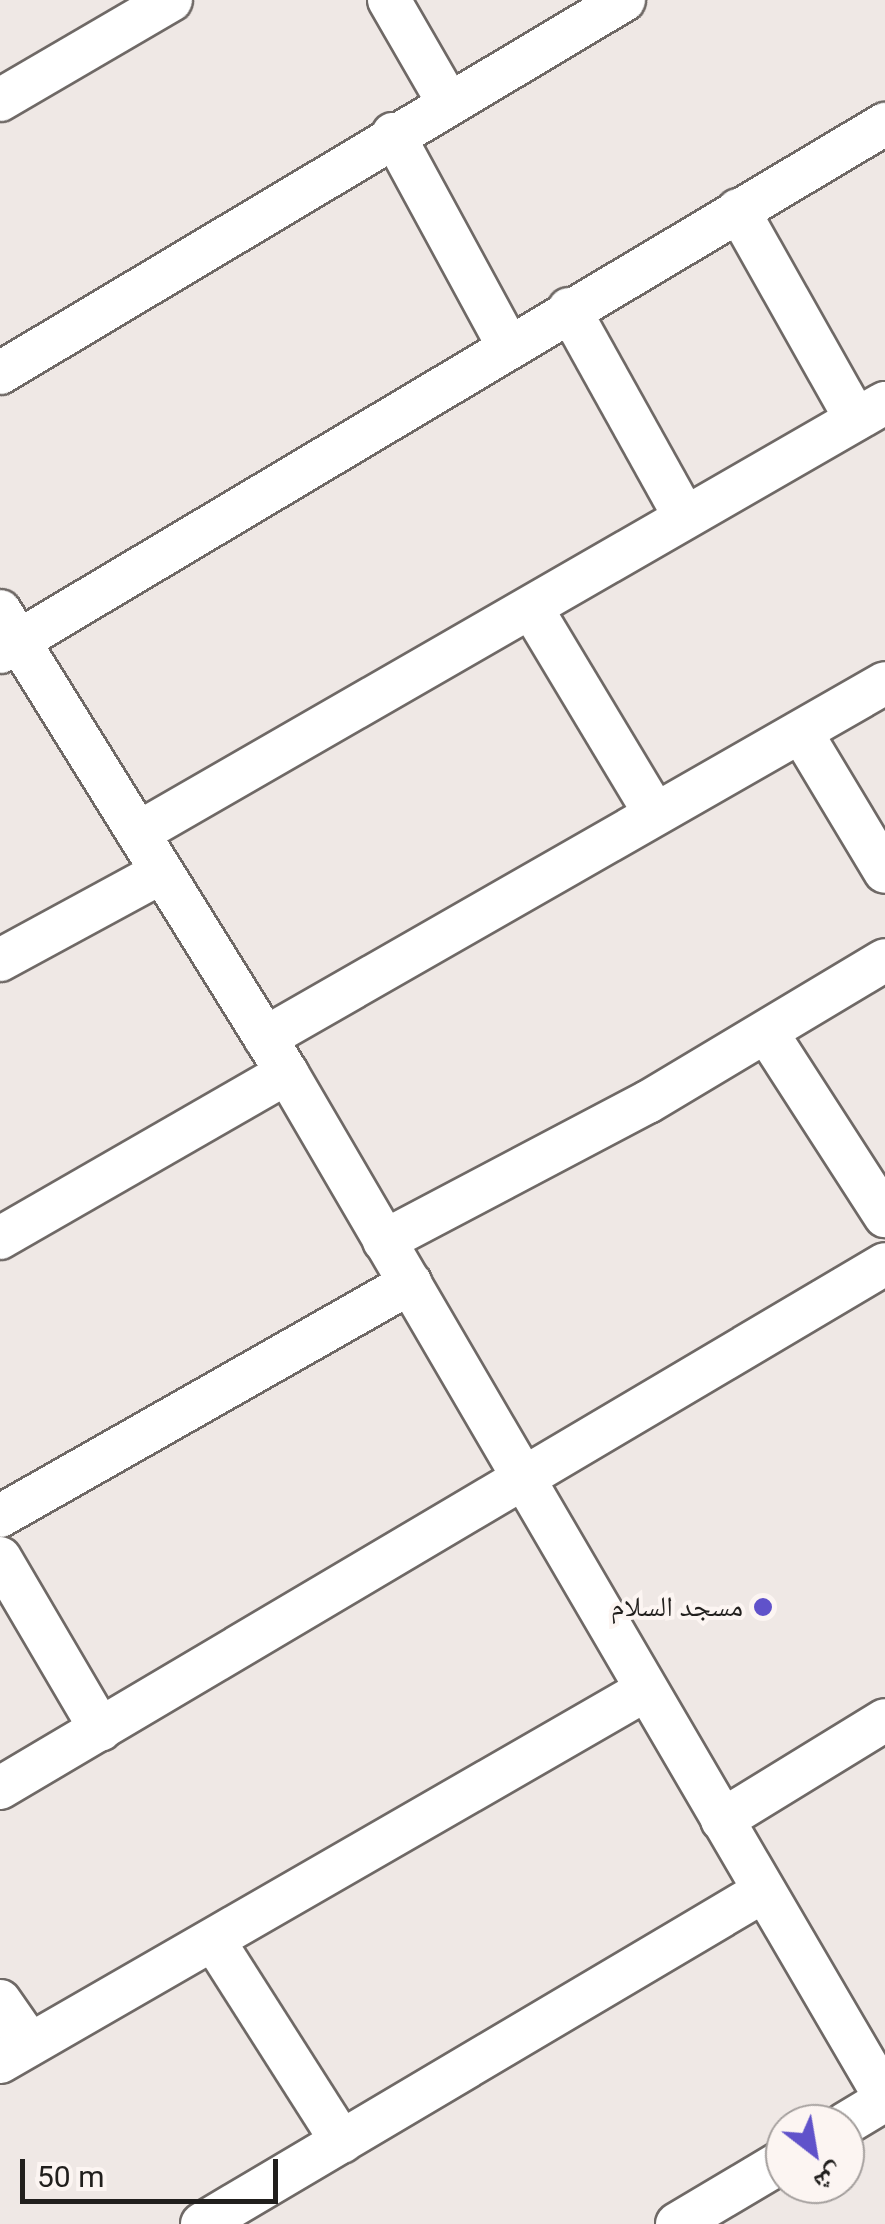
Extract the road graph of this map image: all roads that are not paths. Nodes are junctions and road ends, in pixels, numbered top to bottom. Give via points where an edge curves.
1 (171, 0) edge
2 (389, 0) edge
3 (624, 0) edge
4 (0, 100) edge
5 (448, 102) junction
6 (885, 124) edge
7 (393, 134) junction
8 (738, 210) junction
9 (569, 310) junction
10 (508, 346) junction
11 (0, 374) edge
12 (871, 411) edge
13 (684, 516) junction
14 (532, 609) junction
15 (6, 635) edge
16 (885, 683) edge
17 (801, 732) junction
18 (655, 814) junction
19 (138, 833) junction
20 (162, 872) junction
21 (885, 872) edge
22 (0, 960) edge
23 (885, 960) edge
24 (767, 1033) junction
25 (276, 1055) junction
26 (885, 1216) edge
27 (0, 1238) edge
28 (384, 1241) junction
29 (885, 1264) edge
30 (410, 1283) junction
31 (526, 1478) junction
32 (0, 1516) edge
33 (0, 1558) edge
34 (646, 1690) junction
35 (885, 1720) edge
36 (101, 1730) junction
37 (0, 1788) edge
38 (722, 1820) junction
39 (764, 1891) junction
40 (214, 1942) junction
41 (0, 2001) edge
42 (15, 2053) edge
43 (885, 2098) edge
44 (342, 2142) junction
45 (765, 2172) edge
46 (202, 2224) edge
47 (677, 2224) edge

1 - 4 street
2 - 5 street
3 - 5 street
5 - 7 street
6 - 8 street
7 - 10 street
7 - 11 street
8 - 9 street
8 - 12 street
9 - 10 street
9 - 13 street
10 - 15 street
12 - 13 street
13 - 14 street
14 - 18 street
14 - 19 street
15 - 19 street
16 - 17 street
17 - 18 street
17 - 21 street
18 - 25 street
19 - 20 street
20 - 22 street
20 - 25 street
23 - 24 street
24 - 26 street
24 - 28 street
25 - 27 street
25 - 28 street
28 - 30 street
29 - 31 street
30 - 31 street
30 - 32 street
31 - 34 street
31 - 36 street
33 - 36 street
34 - 38 street
34 - 40 street
35 - 38 street
36 - 37 street
38 - 39 street
39 - 43 street
39 - 44 street
40 - 42 street
40 - 44 street
41 - 42 street
44 - 46 street
45 - 47 street

